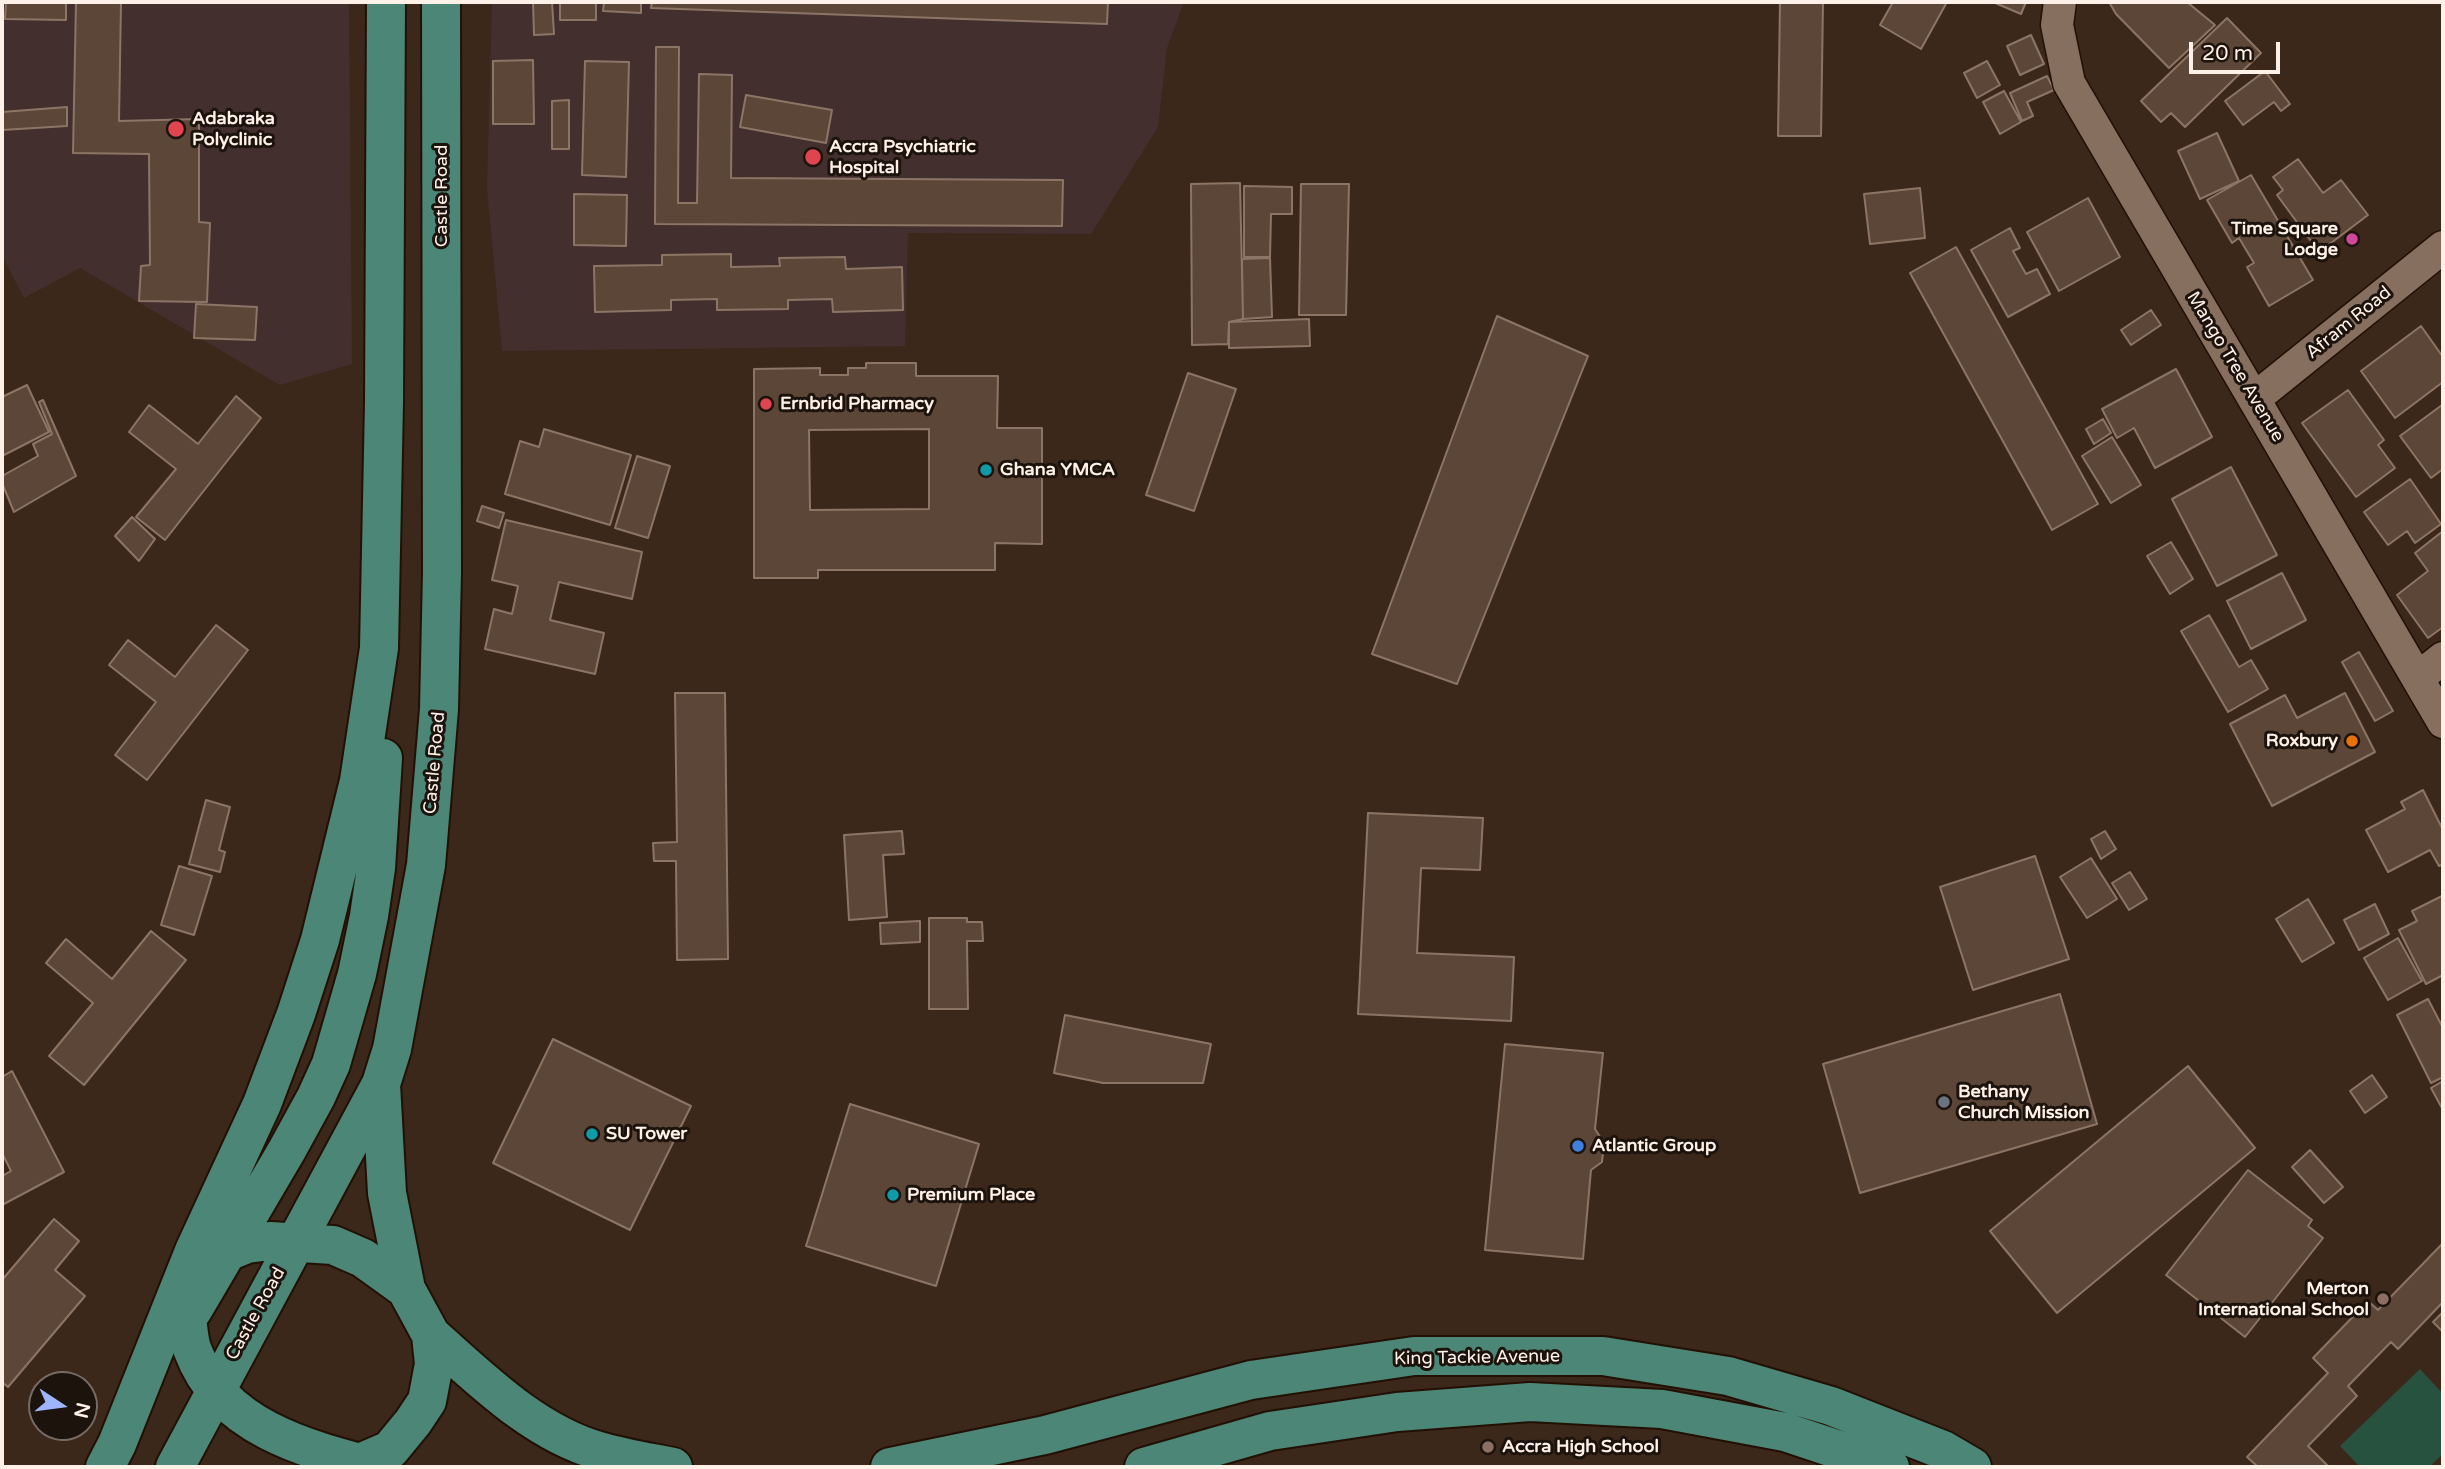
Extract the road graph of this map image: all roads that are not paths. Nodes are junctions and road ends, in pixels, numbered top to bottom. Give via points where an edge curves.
1 (386, 2) edge
2 (442, 2) edge
3 (2060, 2) edge
4 (2443, 247) edge
5 (2254, 399) junction
6 (379, 648) junction
7 (2443, 658) edge
8 (2418, 678) junction
9 (2443, 722) edge
10 (381, 1084) junction
11 (296, 1241) junction
12 (225, 1253) junction
13 (406, 1289) junction
14 (187, 1320) junction
15 (431, 1335) junction
16 (214, 1390) junction
17 (111, 1456) edge
18 (340, 1463) edge
19 (175, 1467) edge
20 (673, 1467) edge
21 (890, 1467) edge
22 (1144, 1467) edge
23 (1891, 1467) edge
24 (1972, 1467) edge

1 - 6 main road
2 - 10 main road, Castle Road via 439,709 426,865 392,1049
3 - 5 street, Mango Tree Avenue via 2057,25 2069,83
4 - 5 street, Afram Road
5 - 8 street, Mango Tree Avenue
6 - 12 main road via 383,766 369,916 357,974 317,1097
6 - 17 main road via 359,781 320,940 296,1014
7 - 8 street
8 - 9 street, Mango Tree Avenue
10 - 11 main road, Castle Road
10 - 13 main road via 387,1193
11 - 12 main road via 247,1244
11 - 13 main road via 333,1245 363,1258
11 - 16 main road, Castle Road
12 - 14 main road
13 - 15 main road
14 - 16 main road via 192,1350
14 - 17 main road
15 - 18 main road via 434,1364 427,1401 413,1422 390,1450
15 - 20 main road via 493,1390 550,1430 597,1451
16 - 18 main road via 270,1434
16 - 19 main road, Castle Road
21 - 24 main road, King Tackie Avenue via 1045,1435 1251,1380 1413,1356 1603,1356 1728,1376 1831,1406 1943,1450
22 - 23 main road via 1270,1431 1397,1412 1530,1402 1662,1409 1785,1432

